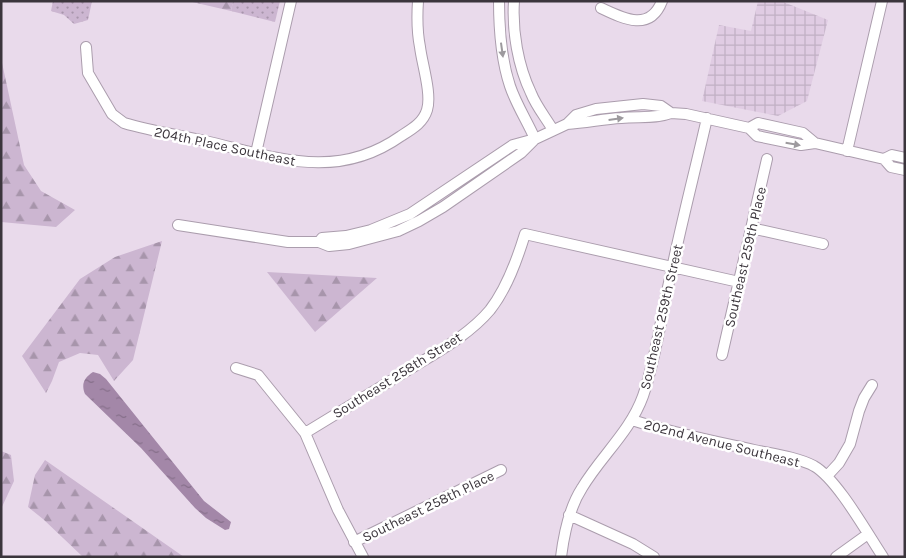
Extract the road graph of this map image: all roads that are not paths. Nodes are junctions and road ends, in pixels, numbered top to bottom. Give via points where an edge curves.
1 (291, 1) edge
2 (418, 1) edge
3 (499, 1) edge
4 (514, 1) edge
5 (662, 1) edge
6 (882, 1) edge
7 (601, 8) dead end
8 (86, 47) dead end
9 (707, 118) junction
10 (553, 130) junction
11 (535, 139) junction
12 (847, 151) junction
13 (256, 153) junction
14 (905, 158) edge
15 (767, 159) dead end
16 (884, 159) junction
17 (905, 170) edge
18 (178, 225) dead end
19 (751, 228) junction
20 (823, 244) dead end
21 (672, 266) junction
22 (739, 282) junction
23 (722, 355) dead end
24 (236, 368) dead end
25 (872, 385) dead end
26 (632, 420) junction
27 (304, 433) junction
28 (501, 470) dead end
29 (827, 476) junction
30 (569, 515) junction
31 (868, 534) junction
32 (354, 542) junction
33 (363, 557) edge
34 (561, 557) edge
35 (654, 557) edge
36 (836, 557) edge
37 (883, 557) edge

1 - 13 street
2 - 13 street, 204th Place Southeast via 419,44 429,93 427,110 418,125 391,143 359,158 341,162 299,163
3 -> 11 street via 503,57 510,86
4 - 10 street via 515,38 522,69 531,94
5 - 7 street via 652,17 642,20 620,17
6 - 12 street
8 - 13 street, 204th Place Southeast via 88,73 112,114 124,123
9 - 10 street via 671,113 661,117 567,124
9 - 12 street via 749,128 757,136 800,145 815,143
9 - 21 street, Southeast 259th Street
10 - 11 street
11 - 18 street via 513,158 419,221 398,231 350,244 329,246 319,242 288,242
12 - 16 street
14 - 16 street via 892,155
15 - 19 street, Southeast 259th Place
16 - 17 street via 892,167
19 - 20 street
19 - 22 street, Southeast 259th Place
21 - 22 street
21 - 26 street, Southeast 259th Street via 648,376
21 - 27 street, Southeast 258th Street via 525,234 516,264 490,310 475,325 444,348
22 - 23 street, Southeast 259th Place
24 - 27 street via 258,376
25 - 29 street via 859,411 850,444
26 - 29 street, 202nd Avenue Southeast via 798,460
26 - 30 street, Southeast 259th Street via 582,488
27 - 32 street
28 - 32 street, Southeast 258th Place
29 - 31 street, 202nd Avenue Southeast
30 - 34 street, Southeast 259th Street
30 - 35 street
31 - 36 street
31 - 37 street, 202nd Avenue Southeast
32 - 33 street

